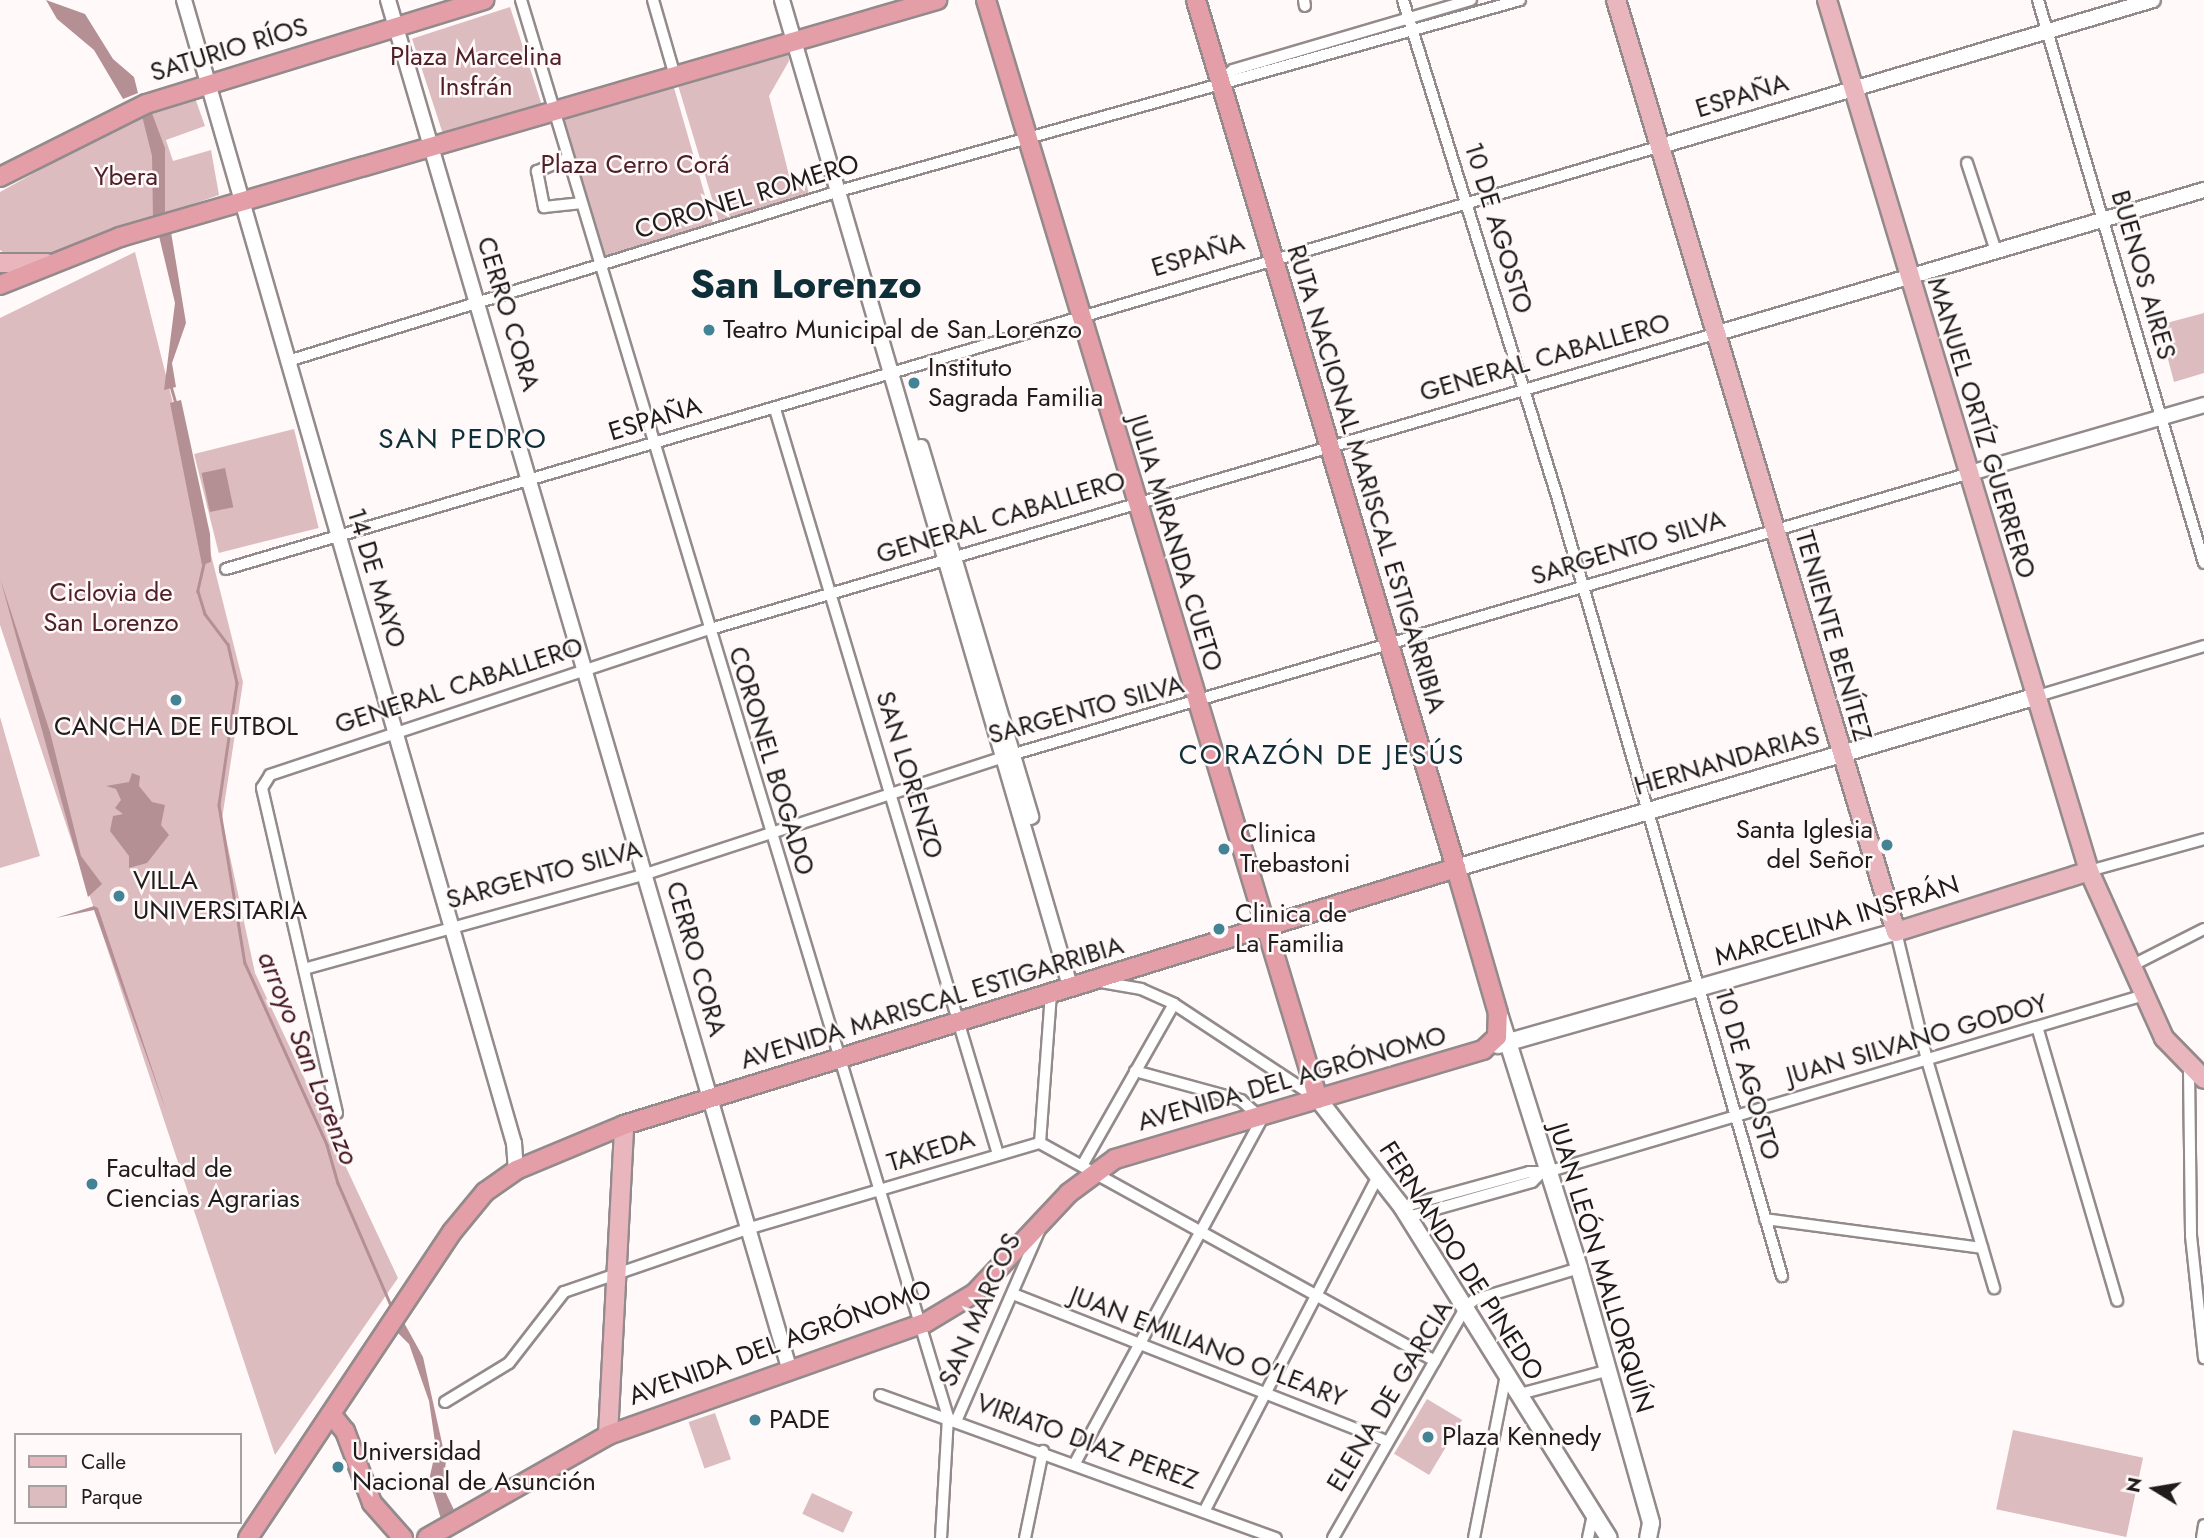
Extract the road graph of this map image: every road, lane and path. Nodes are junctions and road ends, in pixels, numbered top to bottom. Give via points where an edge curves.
1 (184, 0) edge
2 (388, 0) edge
3 (484, 0) edge
4 (521, 0) edge
5 (653, 0) edge
6 (782, 0) edge
7 (791, 0) edge
8 (937, 0) edge
9 (986, 0) edge
10 (1196, 0) edge
11 (1403, 0) edge
12 (1471, 0) edge
13 (1520, 0) edge
14 (1616, 0) edge
15 (1827, 0) edge
16 (2038, 0) edge
17 (2152, 0) edge
18 (1408, 19) junction
19 (395, 26) junction
20 (2047, 29) junction
21 (1412, 32) junction
22 (799, 43) junction
23 (675, 76) junction
24 (1220, 81) junction
25 (208, 83) junction
26 (1851, 89) junction
27 (554, 111) junction
28 (1027, 139) junction
29 (1661, 146) junction
30 (433, 148) junction
31 (568, 158) junction
32 (1967, 163) dead end
33 (0, 177) edge
34 (2204, 190) edge
35 (842, 191) junction
36 (580, 202) junction
37 (1466, 202) junction
38 (242, 204) junction
39 (2104, 219) junction
40 (1995, 248) junction
41 (1271, 258) junction
42 (0, 263) edge
43 (47, 263) junction
44 (599, 268) junction
45 (1907, 273) junction
46 (0, 285) edge
47 (479, 303) junction
48 (1079, 317) junction
49 (1718, 333) junction
50 (288, 361) junction
51 (894, 375) junction
52 (1524, 391) junction
53 (2204, 405) edge
54 (775, 410) junction
55 (2160, 417) junction
56 (654, 445) junction
57 (1329, 446) junction
58 (1970, 474) junction
59 (532, 481) junction
60 (1138, 502) junction
61 (1775, 528) junction
62 (338, 536) junction
63 (950, 559) junction
64 (2204, 563) edge
65 (226, 569) dead end
66 (1583, 588) junction
67 (831, 594) junction
68 (707, 630) junction
69 (2204, 646) edge
70 (1389, 648) junction
71 (581, 672) junction
72 (2034, 697) junction
73 (1196, 704) junction
74 (396, 729) junction
75 (1009, 756) junction
76 (1841, 756) junction
77 (890, 792) junction
78 (1645, 811) junction
79 (768, 831) junction
80 (2204, 839) edge
81 (1456, 868) junction
82 (2089, 871) junction
83 (646, 874) junction
84 (452, 925) junction
85 (2204, 929) edge
86 (1265, 930) junction
87 (1896, 932) junction
88 (2131, 966) junction
89 (304, 969) junction
90 (1078, 983) junction
91 (1699, 989) junction
92 (1051, 992) junction
93 (2144, 995) junction
94 (1174, 1004) junction
95 (1498, 1013) junction
96 (958, 1023) junction
97 (2038, 1030) junction
98 (1508, 1042) junction
99 (1483, 1050) junction
100 (1927, 1060) junction
101 (840, 1061) junction
102 (1135, 1071) junction
103 (2199, 1072) edge
104 (711, 1099) junction
105 (1318, 1099) junction
106 (337, 1112) dead end
107 (1735, 1115) junction
108 (1262, 1119) junction
109 (620, 1127) junction
110 (1040, 1143) junction
111 (998, 1154) junction
112 (1089, 1167) junction
113 (516, 1170) junction
114 (1543, 1173) junction
115 (1379, 1174) junction
116 (879, 1191) junction
117 (1405, 1212) junction
118 (1765, 1219) junction
119 (1044, 1220) junction
120 (747, 1229) junction
121 (1202, 1229) junction
122 (2191, 1236) junction
123 (2204, 1238) edge
124 (1982, 1248) junction
125 (1579, 1268) junction
126 (612, 1275) junction
127 (1782, 1276) dead end
128 (1994, 1288) dead end
129 (1315, 1290) junction
130 (1013, 1294) junction
131 (2117, 1301) dead end
132 (1465, 1308) junction
133 (918, 1325) junction
134 (1138, 1344) junction
135 (2204, 1358) edge
136 (1435, 1361) junction
137 (789, 1368) junction
138 (1606, 1371) junction
139 (1506, 1375) junction
140 (1264, 1390) junction
141 (1520, 1394) junction
142 (880, 1395) dead end
143 (445, 1402) dead end
144 (331, 1414) junction
145 (953, 1418) junction
146 (608, 1435) junction
147 (1387, 1441) junction
148 (1043, 1451) junction
149 (1075, 1463) junction
150 (1206, 1508) junction
151 (1593, 1514) junction
152 (2204, 1525) edge
153 (1254, 1534) edge
154 (247, 1538) edge
155 (402, 1538) edge
156 (427, 1538) edge
157 (941, 1538) edge
158 (1025, 1538) edge
159 (1276, 1538) edge
160 (1333, 1538) edge
161 (1474, 1538) edge
162 (1588, 1538) edge
163 (1609, 1538) edge
164 (1648, 1538) edge
165 (2202, 1538) edge

1 - 25 street, 14 DE MAYO
2 - 19 street, CERRO CORA
3 - 19 highway, SATURIO RÍOS
4 - 27 street, CORONEL BOGADO
5 - 23 street
6 - 22 street
7 - 22 street
8 - 22 highway
9 - 28 highway, JULIA MIRANDA CUETO
10 - 24 highway, RUTA NACIONAL MARISCAL ESTIGARRIBIA
11 - 18 street, 10 DE AGOSTO
12 - 18 street, CORONEL ROMERO
13 - 21 street, CORONEL ROMERO
14 - 29 main road, TENIENTE BENÍTEZ
15 - 26 main road, MANUEL ORTÍZ GUERRERO
16 - 20 street, BUENOS AIRES
17 - 20 street, ESPAÑA
18 - 21 street, 10 DE AGOSTO
18 - 24 street, CORONEL ROMERO via 1233,70
19 - 25 highway, SATURIO RÍOS
19 - 30 street, CERRO CORA
20 - 26 street, ESPAÑA
20 - 39 street, BUENOS AIRES
21 - 24 street, CORONEL ROMERO via 1237,83
21 - 37 street, 10 DE AGOSTO
22 - 23 highway
22 - 35 street
23 - 27 highway
24 - 28 street, CORONEL ROMERO
24 - 41 highway, RUTA NACIONAL MARISCAL ESTIGARRIBIA
25 - 33 highway, SATURIO RÍOS via 133,110
25 - 38 street, 14 DE MAYO
26 - 29 street, ESPAÑA
26 - 45 main road, MANUEL ORTÍZ GUERRERO
27 - 30 highway
27 - 31 street, CORONEL BOGADO
28 - 35 street, CORONEL ROMERO
28 - 48 highway, JULIA MIRANDA CUETO
29 - 37 street, ESPAÑA
29 - 49 main road, TENIENTE BENÍTEZ
30 - 38 highway
30 - 47 street, CERRO CORA
31 - 36 street, CORONEL BOGADO
31 - 36 street via 537,171 544,206
32 - 40 street
34 - 39 street, GENERAL CABALLERO
35 - 44 street, CORONEL ROMERO
35 - 51 street
36 - 44 street, CORONEL BOGADO
37 - 41 street, ESPAÑA
37 - 52 street, 10 DE AGOSTO
38 - 43 highway
38 - 50 street, 14 DE MAYO
39 - 40 street, GENERAL CABALLERO
39 - 55 street, BUENOS AIRES
40 - 45 street, GENERAL CABALLERO
41 - 48 street, ESPAÑA
41 - 57 highway, RUTA NACIONAL MARISCAL ESTIGARRIBIA
42 - 43 main road
43 - 46 highway
44 - 47 street, CORONEL ROMERO
44 - 56 street, CORONEL BOGADO
45 - 49 street, GENERAL CABALLERO
45 - 58 main road, MANUEL ORTÍZ GUERRERO
47 - 50 street, CORONEL ROMERO
47 - 59 street, CERRO CORA
48 - 51 street, ESPAÑA
48 - 60 highway, JULIA MIRANDA CUETO
49 - 52 street, GENERAL CABALLERO
49 - 61 main road, TENIENTE BENÍTEZ
50 - 62 street, 14 DE MAYO
51 - 54 street, ESPAÑA
51 - 63 street
52 - 57 street, GENERAL CABALLERO
52 - 66 street, 10 DE AGOSTO
53 - 55 street, SARGENTO SILVA
54 - 56 street, ESPAÑA
54 - 67 street, SAN LORENZO
55 - 58 street, SARGENTO SILVA
55 - 64 street, BUENOS AIRES
56 - 59 street, ESPAÑA
56 - 68 street, CORONEL BOGADO
57 - 60 street, GENERAL CABALLERO
57 - 70 highway, RUTA NACIONAL MARISCAL ESTIGARRIBIA
58 - 61 street, SARGENTO SILVA
58 - 72 main road, MANUEL ORTÍZ GUERRERO
59 - 62 street, ESPAÑA
59 - 71 street, CERRO CORA
60 - 63 street, GENERAL CABALLERO
60 - 73 highway, JULIA MIRANDA CUETO
61 - 66 street, SARGENTO SILVA
61 - 76 main road, TENIENTE BENÍTEZ
62 - 65 street, ESPAÑA
62 - 74 street, 14 DE MAYO
63 - 67 street, GENERAL CABALLERO
63 - 75 street
66 - 70 street, SARGENTO SILVA
66 - 78 street, 10 DE AGOSTO
67 - 68 street, GENERAL CABALLERO
67 - 77 street, SAN LORENZO
68 - 71 street, GENERAL CABALLERO
68 - 79 street, CORONEL BOGADO
69 - 72 street, HERNANDARIAS
70 - 73 street, SARGENTO SILVA
70 - 81 highway, RUTA NACIONAL MARISCAL ESTIGARRIBIA
71 - 74 street, GENERAL CABALLERO
71 - 83 street, CERRO CORA
72 - 76 main road, HERNANDARIAS
72 - 82 main road, MANUEL ORTÍZ GUERRERO
73 - 75 street, SARGENTO SILVA
73 - 86 highway, JULIA MIRANDA CUETO
74 - 84 street, 14 DE MAYO
74 - 89 street, GENERAL CABALLERO via 270,775 263,782
75 - 77 street, SARGENTO SILVA
75 - 90 street
76 - 78 main road, HERNANDARIAS
76 - 87 main road, TENIENTE BENÍTEZ
77 - 79 street, SARGENTO SILVA
77 - 96 street, SAN LORENZO
78 - 81 main road, HERNANDARIAS
78 - 91 street, 10 DE AGOSTO
79 - 83 street, SARGENTO SILVA
79 - 101 street, CORONEL BOGADO
80 - 82 street, MARCELINA INSFRÁN
81 - 86 highway, HERNANDARIAS
81 - 95 highway, RUTA NACIONAL MARISCAL ESTIGARRIBIA
82 - 87 main road, MARCELINA INSFRÁN
82 - 88 main road, MANUEL ORTÍZ GUERRERO
83 - 84 street, SARGENTO SILVA
83 - 104 street, CERRO CORA
84 - 89 street, SARGENTO SILVA
84 - 113 street, 14 DE MAYO via 514,1143
85 - 88 street
86 - 90 highway, AVENIDA MARISCAL ESTIGARRIBIA
86 - 105 highway, JULIA MIRANDA CUETO
87 - 91 main road, MARCELINA INSFRÁN
87 - 100 street, TENIENTE BENÍTEZ
88 - 93 main road, MANUEL ORTÍZ GUERRERO
89 - 106 street
90 - 92 highway, AVENIDA MARISCAL ESTIGARRIBIA
90 - 94 street, FERNANDO DE PINEDO via 1128,985
91 - 98 main road, MARCELINA INSFRÁN
91 - 107 street, 10 DE AGOSTO
92 - 96 highway, AVENIDA MARISCAL ESTIGARRIBIA
92 - 110 street
93 - 97 street, JUAN SILVANO GODOY
93 - 103 main road, MANUEL ORTÍZ GUERRERO via 2164,1038
94 - 102 street
94 - 105 street, FERNANDO DE PINEDO
95 - 98 main road, JUAN LEÓN MALLORQUÍN
95 - 99 highway via 1499,1033
96 - 101 highway, AVENIDA MARISCAL ESTIGARRIBIA
96 - 111 street, SAN LORENZO
97 - 100 street, JUAN SILVANO GODOY
97 - 131 street
98 - 99 main road, MARCELINA INSFRÁN
98 - 114 main road, JUAN LEÓN MALLORQUÍN
99 - 105 highway, AVENIDA DEL AGRÓNOMO
100 - 107 street, JUAN SILVANO GODOY
100 - 124 street, TENIENTE BENÍTEZ
101 - 104 highway, AVENIDA MARISCAL ESTIGARRIBIA
101 - 116 street, CORONEL BOGADO
102 - 108 street via 1241,1100
102 - 112 street
103 - 122 street
104 - 109 highway, AVENIDA MARISCAL ESTIGARRIBIA
104 - 120 street, CERRO CORA
105 - 108 highway, AVENIDA DEL AGRÓNOMO
105 - 115 main road, FERNANDO DE PINEDO
107 - 114 street, JUAN SILVANO GODOY
107 - 118 street, 10 DE AGOSTO
108 - 112 highway, AVENIDA DEL AGRÓNOMO
108 - 121 street
109 - 113 highway, AVENIDA MARISCAL ESTIGARRIBIA
109 - 126 main road
110 - 111 street, TAKEDA
110 - 112 street
111 - 116 street, TAKEDA
112 - 119 highway, AVENIDA DEL AGRÓNOMO
112 - 121 street
113 - 144 highway via 469,1209
114 - 117 street, JUAN SILVANO GODOY via 1529,1171
114 - 125 main road, JUAN LEÓN MALLORQUÍN
115 - 117 main road, FERNANDO DE PINEDO
115 - 129 street
116 - 120 street, TAKEDA
116 - 133 street, CORONEL BOGADO
117 - 132 main road, FERNANDO DE PINEDO
118 - 124 street
118 - 127 street, 10 DE AGOSTO
119 - 130 street, SAN MARCOS
119 - 133 highway, AVENIDA DEL AGRÓNOMO via 975,1293
120 - 126 street, TAKEDA
120 - 137 street, CERRO CORA
121 - 129 street
121 - 134 street
122 - 123 street
122 - 135 street
124 - 128 street, TENIENTE BENÍTEZ
125 - 132 street, ELENA DE GARCIA via 1474,1300
125 - 138 main road, JUAN LEÓN MALLORQUÍN
126 - 143 street, TAKEDA via 557,1295 509,1363
126 - 146 main road
129 - 136 street
129 - 140 street
130 - 134 street, JUAN EMILIANO O'LEARY
130 - 145 street, SAN MARCOS
132 - 136 street, ELENA DE GARCIA
132 - 139 main road, FERNANDO DE PINEDO
133 - 137 highway, AVENIDA DEL AGRÓNOMO
133 - 145 street, CORONEL BOGADO
134 - 140 street, JUAN EMILIANO O'LEARY
134 - 149 street
136 - 147 street, ELENA DE GARCIA
137 - 146 highway, AVENIDA DEL AGRÓNOMO
138 - 141 street
138 - 164 main road, JUAN LEÓN MALLORQUÍN via 1651,1523
139 - 141 main road, FERNANDO DE PINEDO
139 - 161 street
140 - 147 street, JUAN EMILIANO O'LEARY
140 - 150 street
141 - 151 main road, FERNANDO DE PINEDO
142 - 145 street, VIRIATO DIAZ PEREZ
144 - 154 highway
144 - 155 highway via 345,1431 372,1503
145 - 148 street, VIRIATO DIAZ PEREZ
145 - 157 street, CORONEL BOGADO
146 - 156 highway, AVENIDA DEL AGRÓNOMO
147 - 160 street, ELENA DE GARCIA
148 - 149 street, VIRIATO DIAZ PEREZ
148 - 158 street
149 - 150 street, VIRIATO DIAZ PEREZ
150 - 153 street, VIRIATO DIAZ PEREZ
151 - 162 street
151 - 163 main road, FERNANDO DE PINEDO
152 - 165 street
153 - 159 street, VIRIATO DIAZ PEREZ

